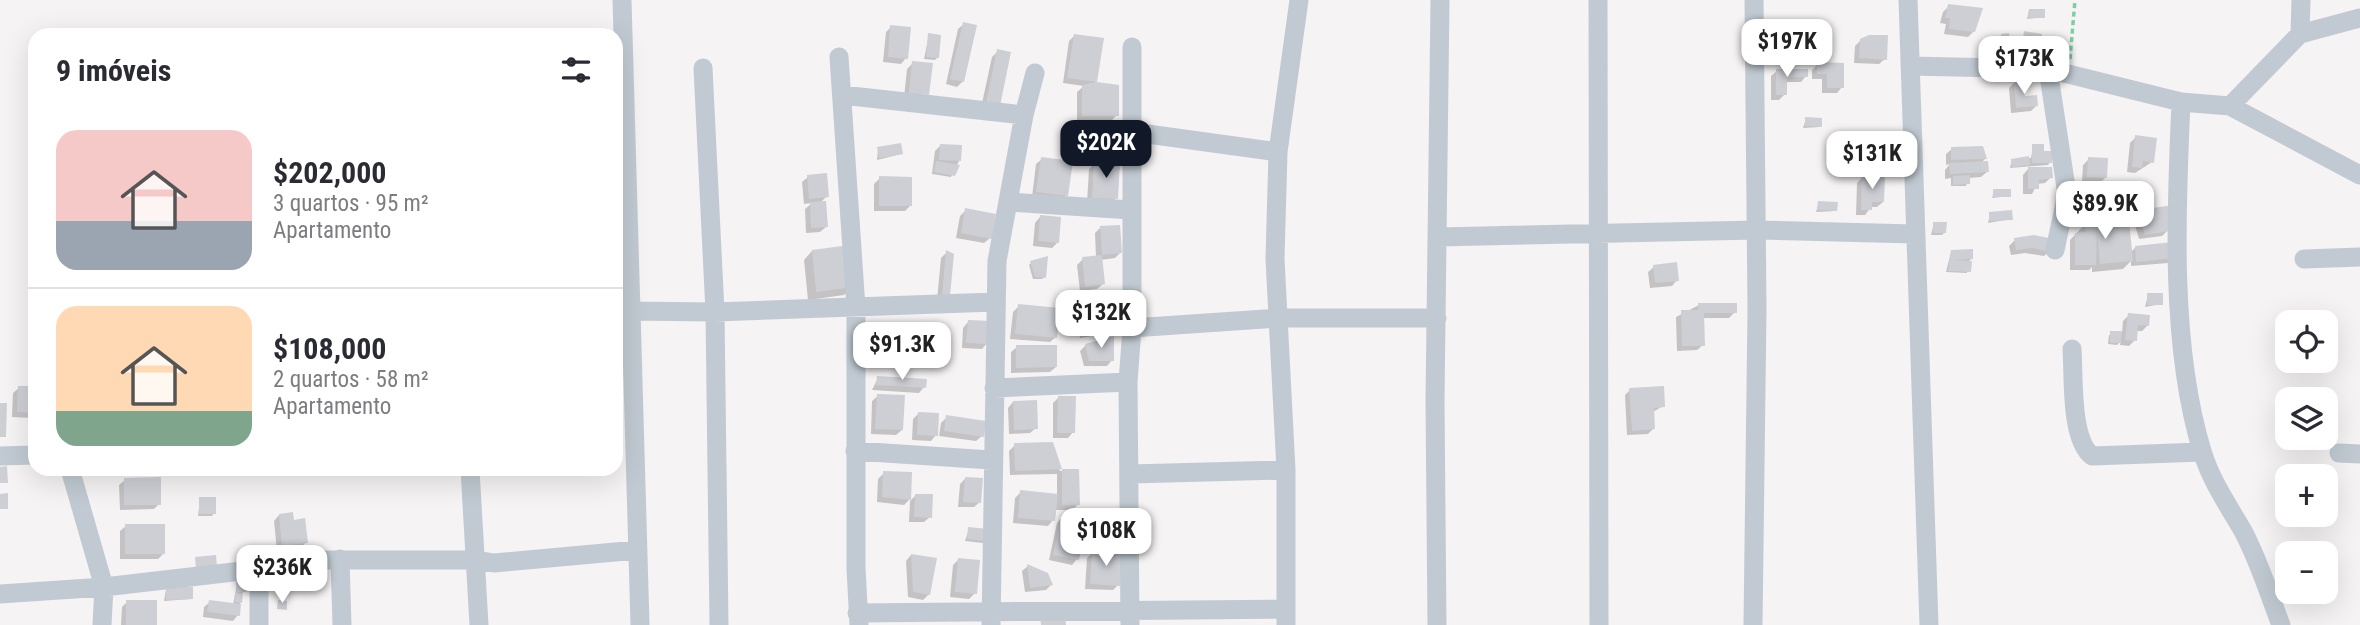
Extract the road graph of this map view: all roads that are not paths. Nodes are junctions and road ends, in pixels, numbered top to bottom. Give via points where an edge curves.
1 (622, 0) edge
2 (1299, 0) edge
3 (1440, 0) edge
4 (1598, 0) edge
5 (1754, 0) edge
6 (1908, 0) edge
7 (2301, 0) edge
8 (2360, 18) edge
9 (623, 28) edge
10 (2300, 34) junction
11 (1132, 47) dead end
12 (623, 52) edge
13 (839, 57) dead end
14 (1910, 66) junction
15 (704, 68) dead end
16 (2048, 69) junction
17 (1035, 73) dead end
18 (842, 95) junction
19 (2181, 102) junction
20 (2230, 106) junction
21 (1024, 115) junction
22 (1133, 132) junction
23 (1278, 152) junction
24 (2360, 175) edge
25 (1009, 202) junction
26 (1131, 210) junction
27 (1757, 230) junction
28 (1914, 234) junction
29 (1596, 236) junction
30 (1438, 237) junction
31 (2055, 250) dead end
32 (2360, 257) edge
33 (2304, 259) dead end
34 (995, 302) junction
35 (856, 308) junction
36 (628, 311) junction
37 (715, 312) junction
38 (1279, 318) junction
39 (1437, 318) junction
40 (1132, 328) junction
41 (2072, 349) dead end
42 (1128, 382) junction
43 (994, 388) junction
44 (855, 451) junction
45 (2202, 452) junction
46 (2339, 453) dead end
47 (2360, 454) edge
48 (28, 455) edge
49 (0, 456) edge
50 (992, 460) junction
51 (1286, 470) junction
52 (1130, 474) junction
53 (72, 476) edge
54 (470, 476) edge
55 (637, 550) junction
56 (340, 559) junction
57 (476, 560) junction
58 (259, 569) junction
59 (103, 587) junction
60 (0, 594) edge
61 (1130, 617) edge
62 (1286, 617) edge
63 (991, 618) edge
64 (858, 619) edge
65 (102, 625) edge
66 (260, 625) edge
67 (342, 625) edge
68 (479, 625) edge
69 (639, 625) edge
70 (719, 625) edge
71 (1437, 625) edge
72 (1599, 625) edge
73 (1753, 625) edge
74 (1929, 625) edge
75 (2281, 625) edge

1 - 9 street
2 - 23 street
3 - 30 street
4 - 29 street
5 - 27 street
6 - 14 street
7 - 10 street
8 - 10 street
10 - 20 street
11 - 22 street
12 - 36 street
13 - 18 street
14 - 16 street
14 - 28 street
15 - 37 street
16 - 19 street
16 - 31 street via 2067,194
17 - 21 street
18 - 21 street
18 - 35 street
19 - 20 street
19 - 45 street via 2179,276 2191,407
20 - 24 street
21 - 25 street
22 - 23 street
22 - 26 street
23 - 38 street via 1275,259
25 - 26 street
25 - 34 street via 997,261
26 - 40 street
27 - 28 street
27 - 29 street
27 - 73 street
28 - 74 street
29 - 30 street
29 - 72 street
30 - 39 street
32 - 33 street
34 - 35 street
34 - 43 street
35 - 37 street
35 - 44 street
36 - 37 street
36 - 55 street
37 - 70 street
38 - 39 street
38 - 40 street
38 - 51 street
39 - 71 street
40 - 42 street
41 - 45 street via 2078,435 2092,456
42 - 43 street
42 - 52 street
43 - 50 street
44 - 50 street
44 - 64 street
45 - 75 street via 2254,554
46 - 47 street
48 - 49 street
50 - 63 street
51 - 52 street
51 - 62 street
52 - 61 street
53 - 59 street
54 - 57 street
55 - 57 street via 494,563
55 - 69 street
56 - 57 street
56 - 58 street
56 - 67 street
57 - 68 street
58 - 59 street
58 - 66 street
59 - 60 street
59 - 65 street
61 - 62 street
61 - 63 street via 1065,613
63 - 64 street

